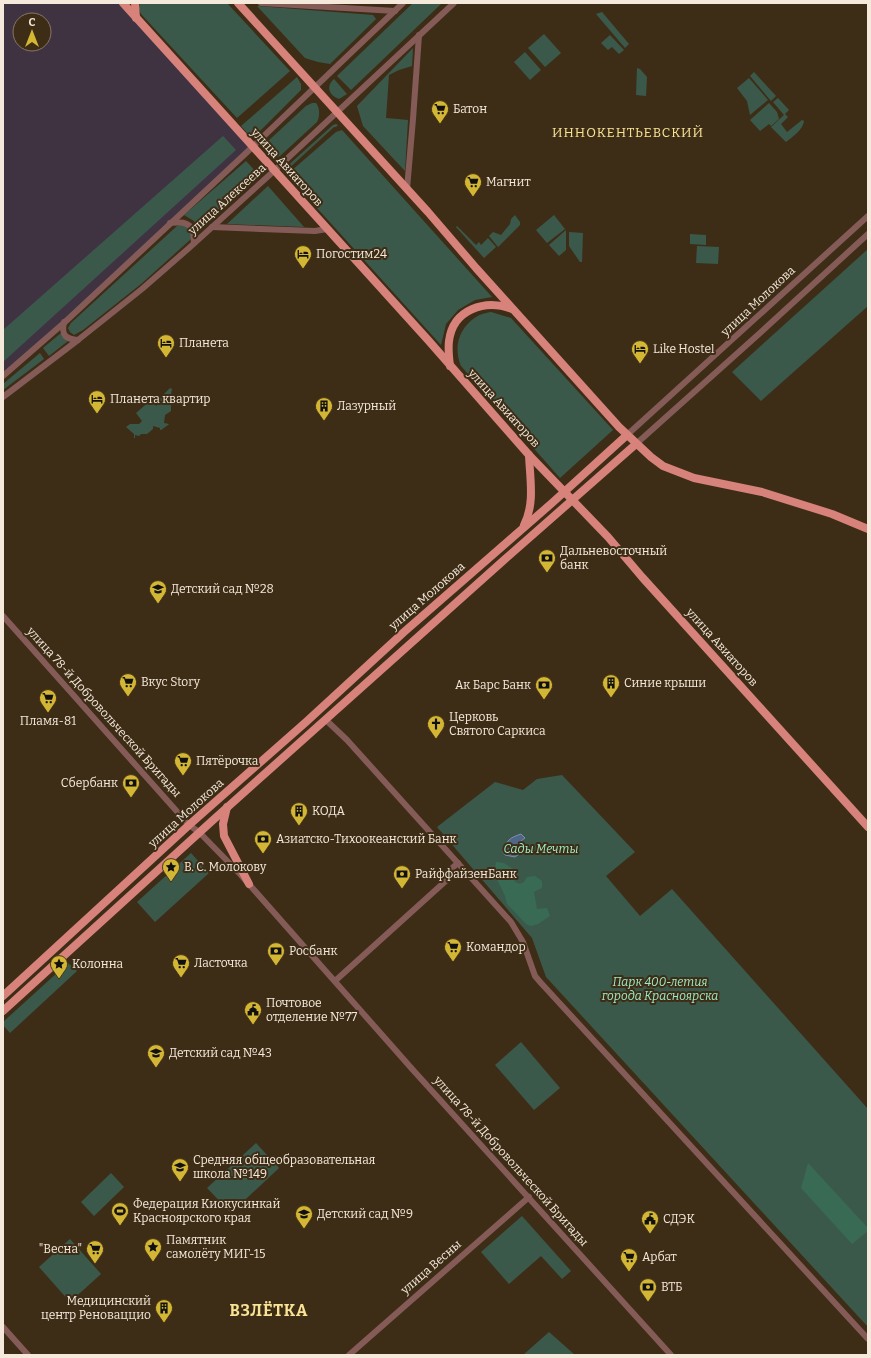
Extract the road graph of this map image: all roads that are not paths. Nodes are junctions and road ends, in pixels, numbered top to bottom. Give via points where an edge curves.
1 (123, 3) edge
2 (134, 3) edge
3 (238, 3) edge
4 (261, 3) edge
5 (403, 3) edge
6 (454, 3) edge
7 (395, 11) junction
8 (136, 18) junction
9 (419, 35) junction
10 (315, 89) junction
11 (337, 112) junction
12 (254, 146) junction
13 (276, 170) junction
14 (407, 189) junction
15 (868, 216) edge
16 (170, 223) junction
17 (212, 227) junction
18 (327, 230) junction
19 (868, 234) edge
20 (194, 243) junction
21 (513, 310) junction
22 (64, 322) junction
23 (78, 340) junction
24 (450, 366) junction
25 (3, 376) edge
26 (3, 397) edge
27 (627, 435) junction
28 (636, 444) junction
29 (529, 455) junction
30 (564, 492) junction
31 (572, 501) junction
32 (523, 528) junction
33 (868, 529) edge
34 (3, 616) edge
35 (326, 720) junction
36 (227, 807) junction
37 (189, 825) junction
38 (868, 827) edge
39 (200, 832) junction
40 (458, 863) junction
41 (249, 884) junction
42 (335, 981) junction
43 (3, 996) edge
44 (3, 1011) edge
45 (529, 1197) junction
46 (3, 1327) edge
47 (868, 1339) edge
48 (28, 1355) edge
49 (349, 1355) edge
50 (671, 1355) edge

1 - 8 main road, улица Авиаторов
2 - 8 main road
3 - 10 main road
4 - 7 street
5 - 7 street, улица Алексеева
6 - 9 street, улица Алексеева
7 - 10 street, улица Алексеева
8 - 12 main road, улица Авиаторов
9 - 11 street, улица Алексеева
9 - 14 street
10 - 11 main road
10 - 12 street, улица Алексеева
11 - 13 street, улица Алексеева
11 - 14 main road
12 - 13 main road, улица Авиаторов
12 - 16 street, улица Алексеева
13 - 17 street, улица Алексеева
13 - 18 main road, улица Авиаторов
14 - 21 main road
15 - 27 street, улица Молокова
16 - 20 street via 186,222 193,229
16 - 22 street, улица Алексеева
17 - 18 street
17 - 20 street, улица Алексеева
18 - 24 main road, улица Авиаторов
19 - 28 street, улица Молокова
20 - 23 street, улица Алексеева
21 - 24 main road via 503,306 477,306 464,314 455,324 449,340
21 - 27 main road
22 - 23 street via 64,334 68,338
22 - 25 street, улица Алексеева
23 - 26 street, улица Алексеева
24 - 29 main road, улица Авиаторов
27 - 28 main road
27 - 30 main road, улица Молокова
28 - 31 main road, улица Молокова
28 - 33 main road via 663,466 694,478 762,492 832,514
29 - 30 main road, улица Авиаторов
29 - 32 main road via 531,502 529,516
30 - 31 main road, улица Авиаторов
30 - 32 main road, улица Молокова
31 - 35 main road, улица Молокова
31 - 38 main road, улица Авиаторов via 608,537
32 - 37 main road, улица Молокова
34 - 37 street, улица 78-й Добровольческой Бригады
35 - 36 main road, улица Молокова
35 - 40 street
36 - 39 main road, улица Молокова
36 - 41 main road via 223,824 224,836
37 - 39 street, улица 78-й Добровольческой Бригады
37 - 43 main road, улица Молокова
39 - 41 street, улица 78-й Добровольческой Бригады
39 - 44 main road, улица Молокова
40 - 42 street via 451,869 449,878
40 - 47 street via 511,922 523,942 535,976 541,983
41 - 42 street, улица 78-й Добровольческой Бригады
42 - 45 street, улица 78-й Добровольческой Бригады
45 - 49 street, улица Весны
45 - 50 street, улица 78-й Добровольческой Бригады
46 - 48 street

